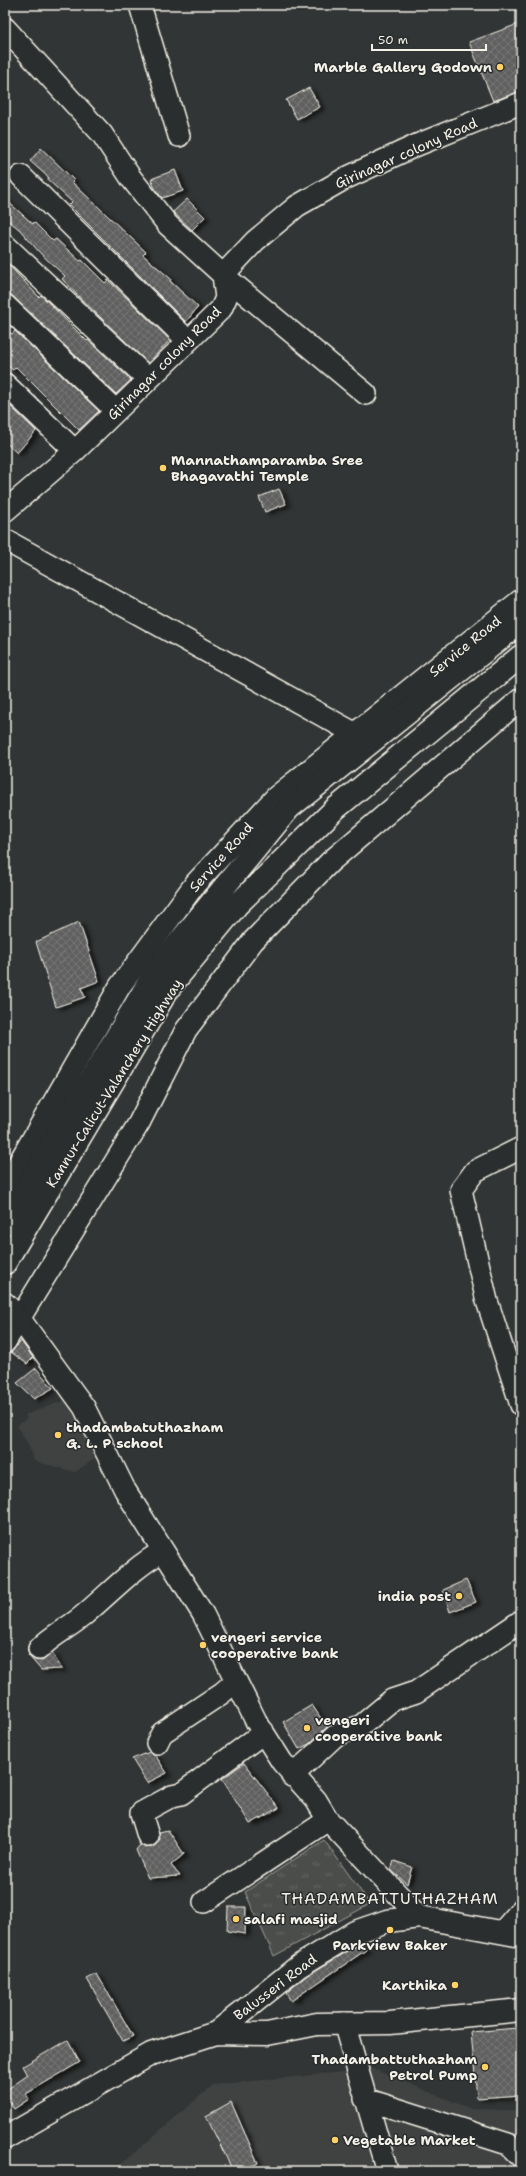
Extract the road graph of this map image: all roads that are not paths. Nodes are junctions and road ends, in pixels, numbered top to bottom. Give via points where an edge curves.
1 (140, 5) edge
2 (5, 28) edge
3 (521, 103) edge
4 (179, 136) dead end
5 (21, 176) dead end
6 (5, 245) edge
7 (223, 275) junction
8 (5, 305) edge
9 (188, 341) junction
10 (148, 379) junction
11 (5, 384) edge
12 (366, 394) dead end
13 (116, 411) junction
14 (75, 451) junction
15 (5, 511) edge
16 (5, 540) edge
17 (521, 600) edge
18 (521, 622) edge
19 (521, 656) edge
20 (521, 699) edge
21 (354, 733) junction
22 (521, 1148) edge
23 (5, 1187) edge
24 (5, 1223) edge
25 (5, 1263) edge
26 (13, 1312) edge
27 (5, 1342) edge
28 (521, 1405) edge
29 (163, 1551) junction
30 (521, 1621) edge
31 (39, 1649) dead end
32 (236, 1681) junction
33 (263, 1731) junction
34 (157, 1742) dead end
35 (292, 1776) junction
36 (328, 1820) junction
37 (148, 1836) dead end
38 (204, 1902) dead end
39 (521, 1910) edge
40 (419, 1917) junction
41 (511, 1934) edge
42 (521, 2010) edge
43 (344, 2023) junction
44 (216, 2033) junction
45 (365, 2099) junction
46 (5, 2138) edge
47 (521, 2157) edge
48 (387, 2171) edge

1 - 4 street
2 - 7 street via 102,134 131,178 168,225
3 - 7 street, Girinagar colony Road via 416,145 346,178 297,206 255,241
5 - 9 street
6 - 10 street
7 - 9 street, Girinagar colony Road via 226,298 221,309
7 - 12 street
8 - 13 street
9 - 10 street, Girinagar colony Road
10 - 13 street, Girinagar colony Road
11 - 14 street
13 - 14 street, Girinagar colony Road
14 - 15 street, Girinagar colony Road
16 - 21 street
17 - 21 street, Service Road
18 - 24 main road via 289,808 157,969
19 - 25 main road, Kannur-Calicut-Valanchery Highway via 335,809 237,905 168,989
20 - 26 street via 330,862 253,941 186,1030 139,1124
21 - 23 street, Service Road via 276,797 195,884 120,986
22 - 28 street via 474,1171 461,1190 487,1301
26 - 27 street
26 - 29 street via 84,1407 125,1490
29 - 31 street via 144,1563 85,1615 53,1636
29 - 32 street via 203,1614
30 - 35 street via 416,1692 392,1700 362,1725 335,1736
32 - 33 street
32 - 34 street via 162,1733
33 - 35 street
33 - 37 street via 181,1794 140,1813
35 - 36 street via 316,1800
36 - 38 street
36 - 40 street
39 - 41 street
40 - 41 main road, Balusseri Road
40 - 44 main road, Balusseri Road via 387,1921 355,1932 299,1966
42 - 43 main road via 390,2023
43 - 44 main road via 317,2024 267,2034
43 - 45 street
44 - 46 main road via 151,2054
45 - 47 street via 508,2144
45 - 48 street

